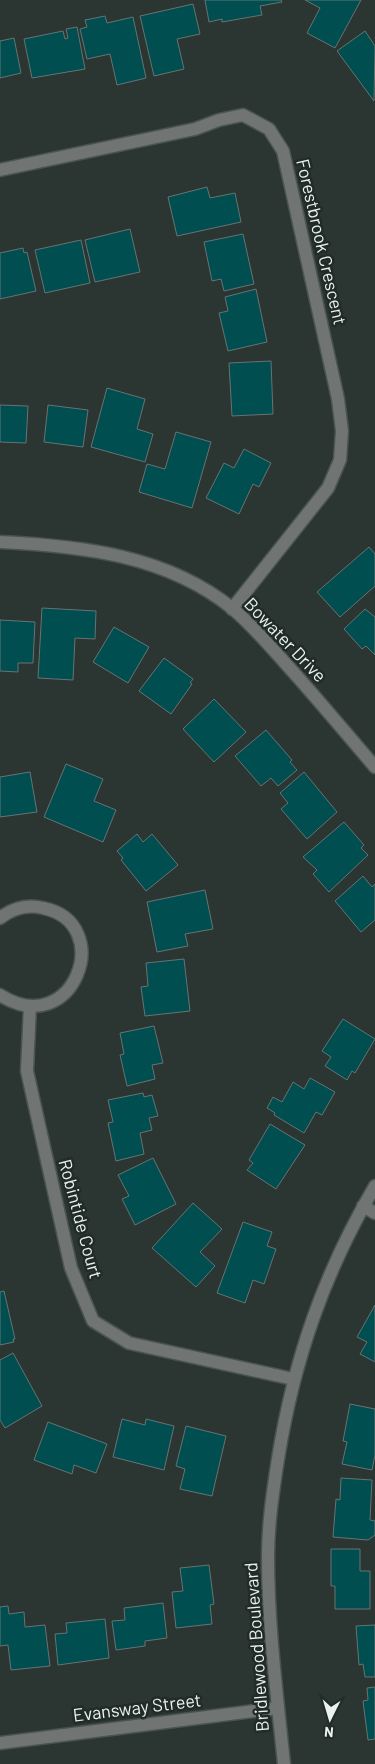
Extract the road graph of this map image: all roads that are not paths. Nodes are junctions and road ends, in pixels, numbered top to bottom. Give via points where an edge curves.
1 (0, 170) edge
2 (0, 542) edge
3 (232, 609) junction
4 (375, 767) edge
5 (0, 918) edge
6 (0, 994) edge
7 (30, 1006) junction
8 (375, 1186) edge
9 (363, 1206) junction
10 (375, 1213) edge
11 (293, 1379) junction
12 (278, 1708) junction
13 (0, 1743) edge
14 (284, 1764) edge

1 - 3 street, Forestbrook Crescent via 195,129 243,115 269,129 283,150 338,399 342,431 340,460 328,488
2 - 3 street, Bowater Drive via 97,550 136,560 178,576
3 - 4 street, Bowater Drive via 260,635
5 - 7 street via 16,908 34,906 51,909 64,917 81,943 83,959 71,988 45,1005
6 - 7 street via 13,1003
7 - 11 street, Robintide Court via 26,1071 71,1268 93,1321 129,1343
8 - 9 street, Bridlewood Boulevard
9 - 10 street
9 - 11 street, Bridlewood Boulevard via 322,1290
11 - 12 street, Bridlewood Boulevard via 273,1490 268,1554
12 - 13 street, Evansway Street
12 - 14 street, Bridlewood Boulevard

